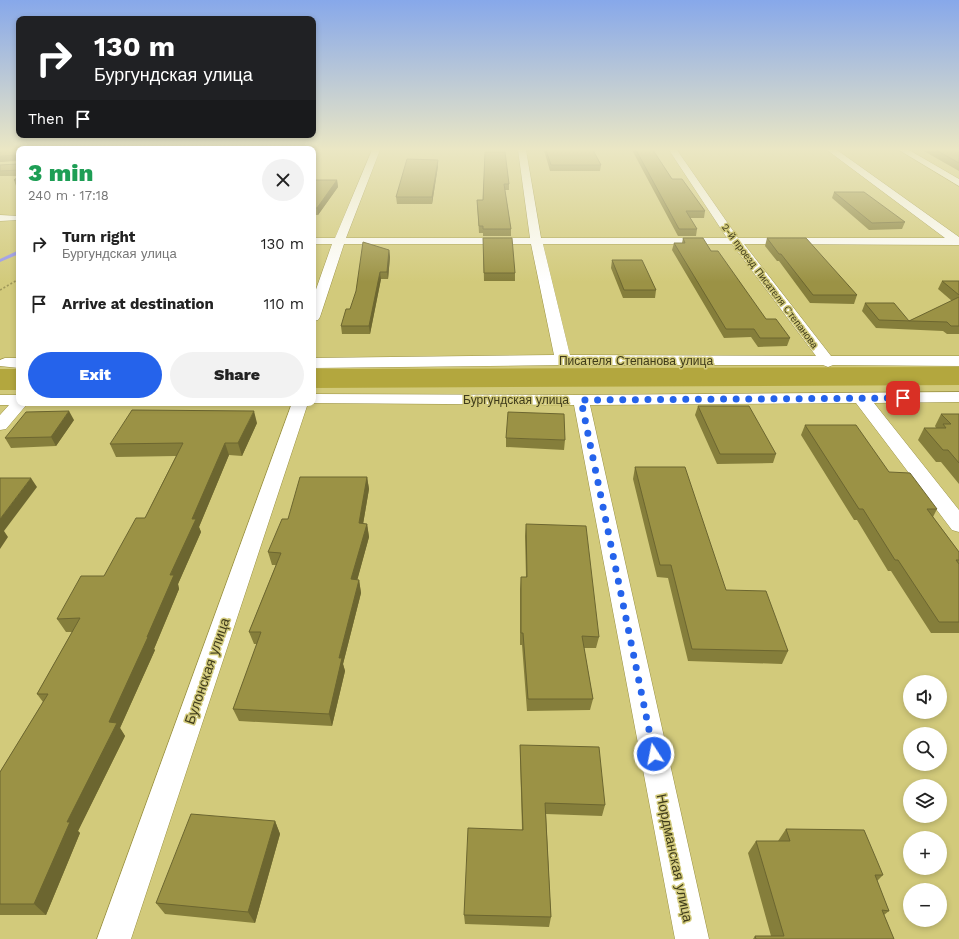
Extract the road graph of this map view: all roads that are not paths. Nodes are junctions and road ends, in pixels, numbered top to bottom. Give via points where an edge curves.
1 (358, 194) edge
2 (529, 194) edge
3 (703, 194) edge
4 (891, 194) edge
5 (0, 218) edge
6 (16, 218) dead end
7 (316, 241) edge
8 (339, 241) junction
9 (536, 241) junction
10 (735, 241) junction
11 (958, 242) edge
12 (316, 308) edge
13 (563, 360) junction
14 (828, 362) junction
15 (959, 362) edge
16 (316, 363) edge
17 (959, 397) edge
18 (316, 399) edge
19 (862, 399) junction
20 (0, 400) edge
21 (16, 400) edge
22 (581, 400) junction
23 (17, 406) edge
24 (299, 406) edge
25 (0, 425) edge
26 (959, 525) edge
27 (114, 939) edge
28 (692, 939) edge

1 - 8 street
2 - 9 street
3 - 10 street, 2-й проезд Писателя Степанова
4 - 11 street
5 - 6 street
7 - 8 street
8 - 9 street
8 - 12 street
9 - 10 street
9 - 13 street
10 - 11 street
10 - 14 street, 2-й проезд Писателя Степанова
13 - 14 street, Писателя Степанова улица
13 - 16 street, Писателя Степанова улица
14 - 15 street, Писателя Степанова улица
17 - 19 street, Бургундская улица
18 - 22 street, Бургундская улица
19 - 22 street, Бургундская улица
19 - 26 street
20 - 21 street
22 - 28 street, Нордманская улица
23 - 25 street
24 - 27 street, Булонская улица

